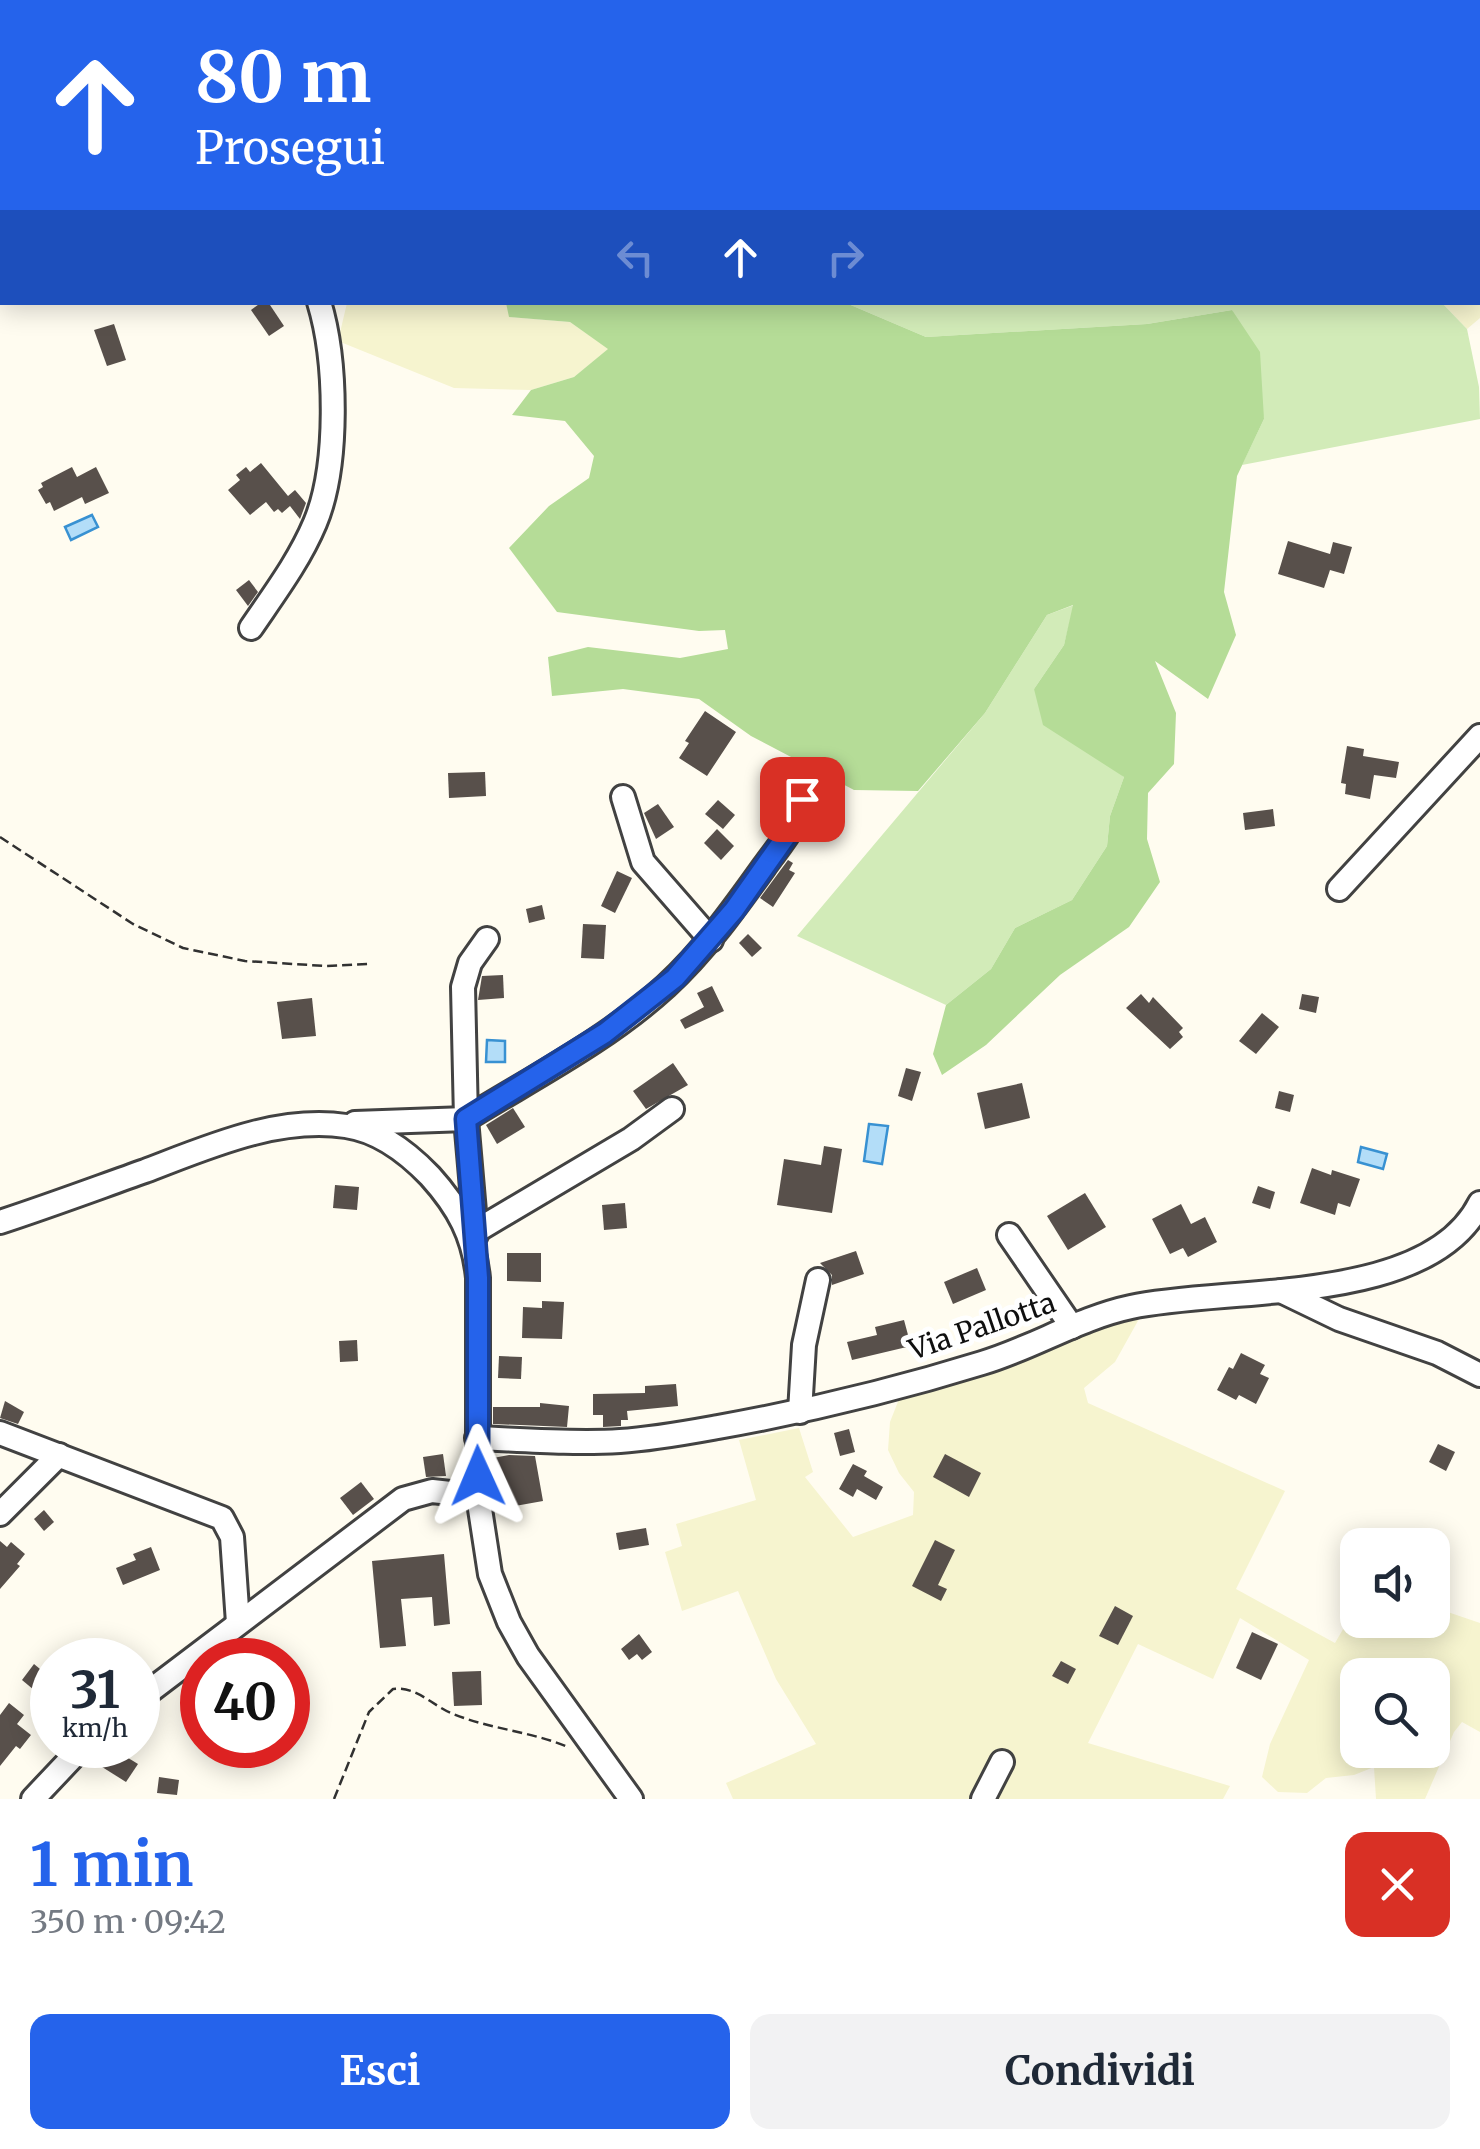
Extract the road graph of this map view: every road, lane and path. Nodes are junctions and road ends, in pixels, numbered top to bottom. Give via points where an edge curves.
1 (320, 305) edge
2 (250, 628) dead end
3 (1480, 736) edge
4 (802, 793) dead end
5 (624, 797) dead end
6 (0, 837) edge
7 (1340, 889) dead end
8 (487, 939) dead end
9 (710, 940) junction
10 (368, 964) dead end
11 (672, 1109) dead end
12 (466, 1119) junction
13 (302, 1125) junction
14 (1480, 1203) edge
15 (0, 1222) edge
16 (476, 1231) junction
17 (1009, 1235) dead end
18 (478, 1278) junction
19 (818, 1280) dead end
20 (1281, 1290) junction
21 (1072, 1327) junction
22 (1480, 1375) edge
23 (800, 1412) junction
24 (0, 1433) edge
25 (477, 1438) junction
26 (59, 1455) junction
27 (478, 1496) junction
28 (0, 1514) edge
29 (238, 1623) junction
30 (160, 1683) edge
31 (572, 1749) dead end
32 (1002, 1762) dead end
33 (62, 1768) edge
34 (33, 1799) edge
35 (334, 1799) edge
36 (631, 1799) edge
37 (983, 1799) edge

1 - 2 street via 332,368 325,490 304,546
3 - 7 street
4 - 9 street via 796,822
5 - 9 street via 643,862
6 - 10 path via 133,924 183,948 245,961
8 - 12 street via 463,987
9 - 12 street via 634,1013
11 - 16 street
12 - 13 street
12 - 16 street
13 - 15 street via 223,1142
13 - 18 street via 367,1131 414,1160 464,1220
14 - 20 street, Via Pallotta via 1454,1238 1422,1258 1346,1281
16 - 18 street
17 - 21 street
18 - 25 street
19 - 23 street via 804,1345
20 - 21 street, Via Pallotta via 1138,1305
20 - 22 street
21 - 23 street, Via Pallotta via 978,1364
23 - 25 street, Via Pallotta via 631,1440
24 - 26 street
25 - 27 street
26 - 28 street
26 - 29 street via 222,1518 232,1537
27 - 29 street via 432,1491 403,1499
27 - 36 street via 487,1566 514,1631
29 - 30 street
31 - 35 path via 393,1689 369,1712
32 - 37 street
33 - 34 street

